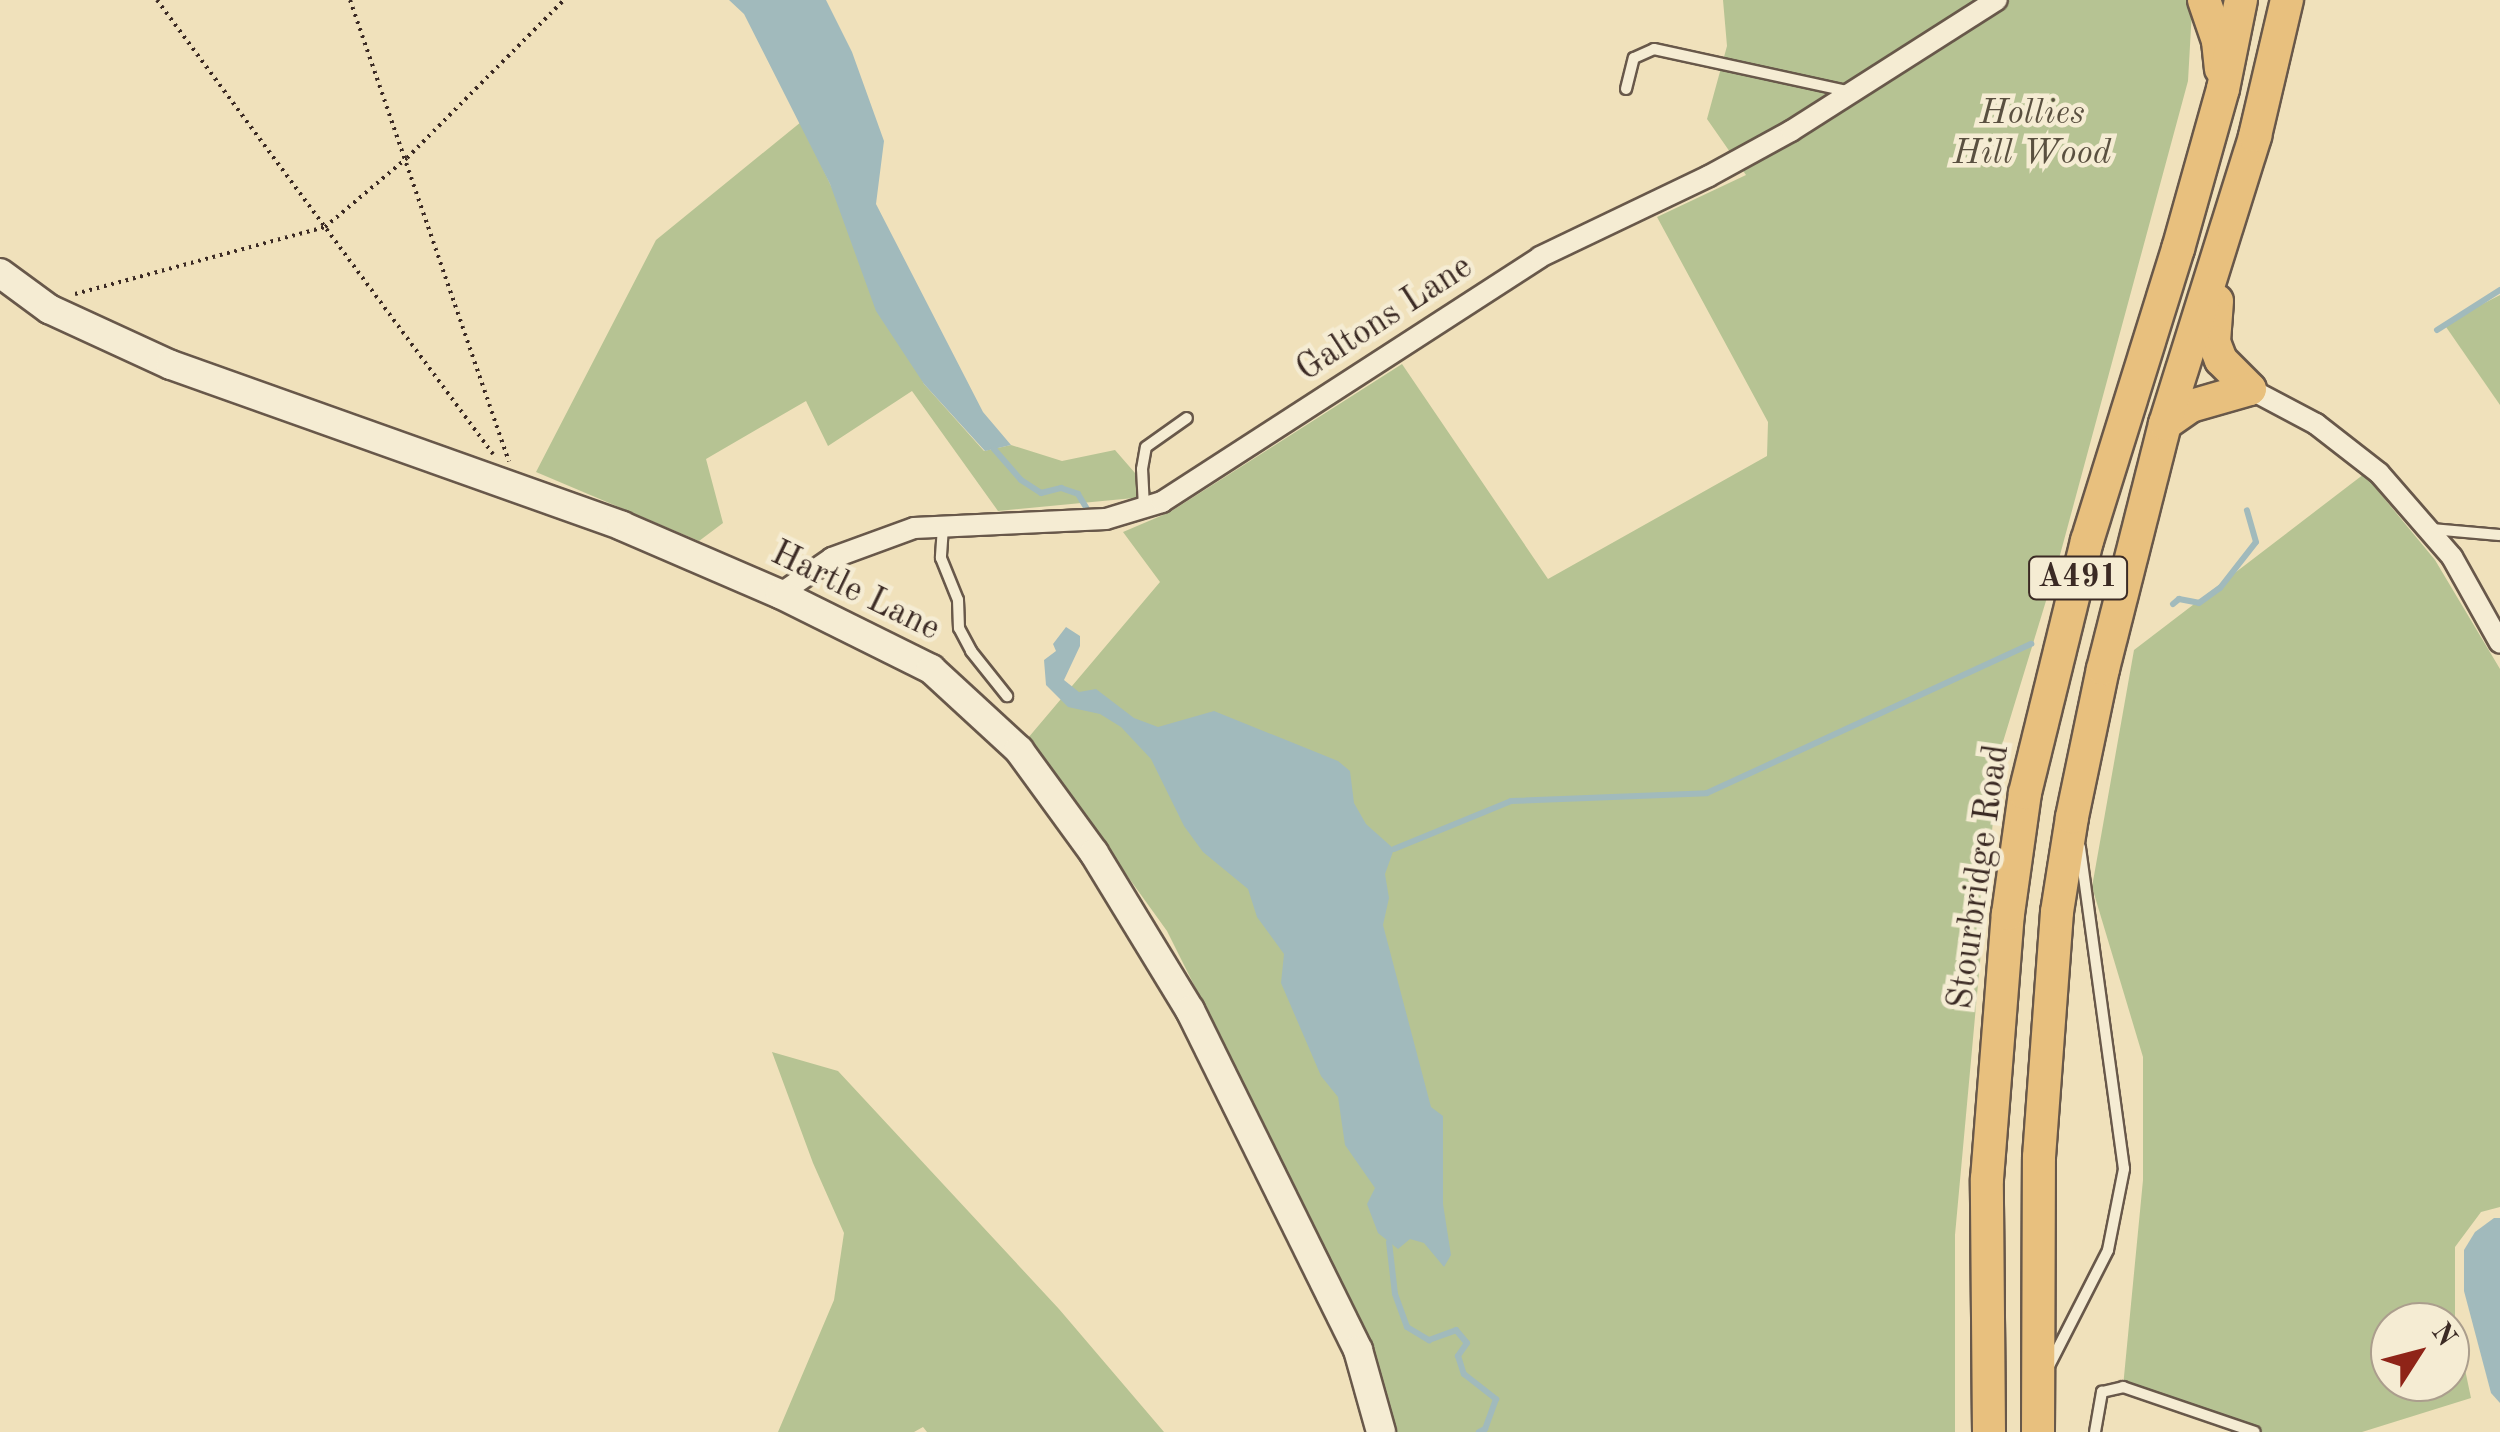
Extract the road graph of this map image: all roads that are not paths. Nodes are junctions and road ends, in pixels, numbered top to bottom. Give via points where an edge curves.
1 (1997, 0) edge
2 (2204, 0) edge
3 (2241, 0) edge
4 (2287, 0) edge
5 (1626, 88) dead end
6 (2223, 88) junction
7 (1848, 92) junction
8 (2216, 266) junction
9 (0, 273) edge
10 (2250, 389) junction
11 (1187, 418) dead end
12 (2165, 424) junction
13 (1144, 508) junction
14 (943, 526) junction
15 (2430, 528) junction
16 (2500, 534) edge
17 (780, 594) junction
18 (2500, 643) edge
19 (1007, 696) dead end
20 (2072, 816) junction
21 (2038, 1381) junction
22 (1381, 1432) edge
23 (1989, 1432) edge
24 (2038, 1432) edge
25 (2096, 1432) edge
26 (2255, 1432) edge

1 - 7 street, Galtons Lane
2 - 6 highway via 2218,41
3 - 6 highway, Stourbridge Road / A491
4 - 8 highway, A491 via 2268,91
5 - 7 lane via 1634,58 1654,50
6 - 23 highway, Stourbridge Road / A491 via 2087,541 2026,793 2008,914 1987,1179
7 - 13 street, Galtons Lane via 1709,176 1540,257
8 - 10 highway via 2214,342 2221,360
8 - 12 highway, A491
9 - 17 main road, Hartle Lane via 49,308 172,365 622,526
10 - 12 highway via 2191,406
10 - 15 street via 2316,424 2364,461
11 - 13 lane via 1146,447
12 - 20 highway, A491
13 - 14 street, Galtons Lane via 1106,519
14 - 17 street, Galtons Lane via 914,528 832,558
14 - 19 lane via 941,558 958,600 960,628
15 - 16 lane
15 - 18 street
17 - 22 main road, Hartle Lane via 931,669 1019,750 1094,852 1190,1010 1358,1350
20 - 21 highway, A491 via 2056,912 2039,1157
20 - 21 lane via 2124,1169 2108,1250
21 - 24 highway, A491
25 - 26 lane via 2102,1392 2123,1387

